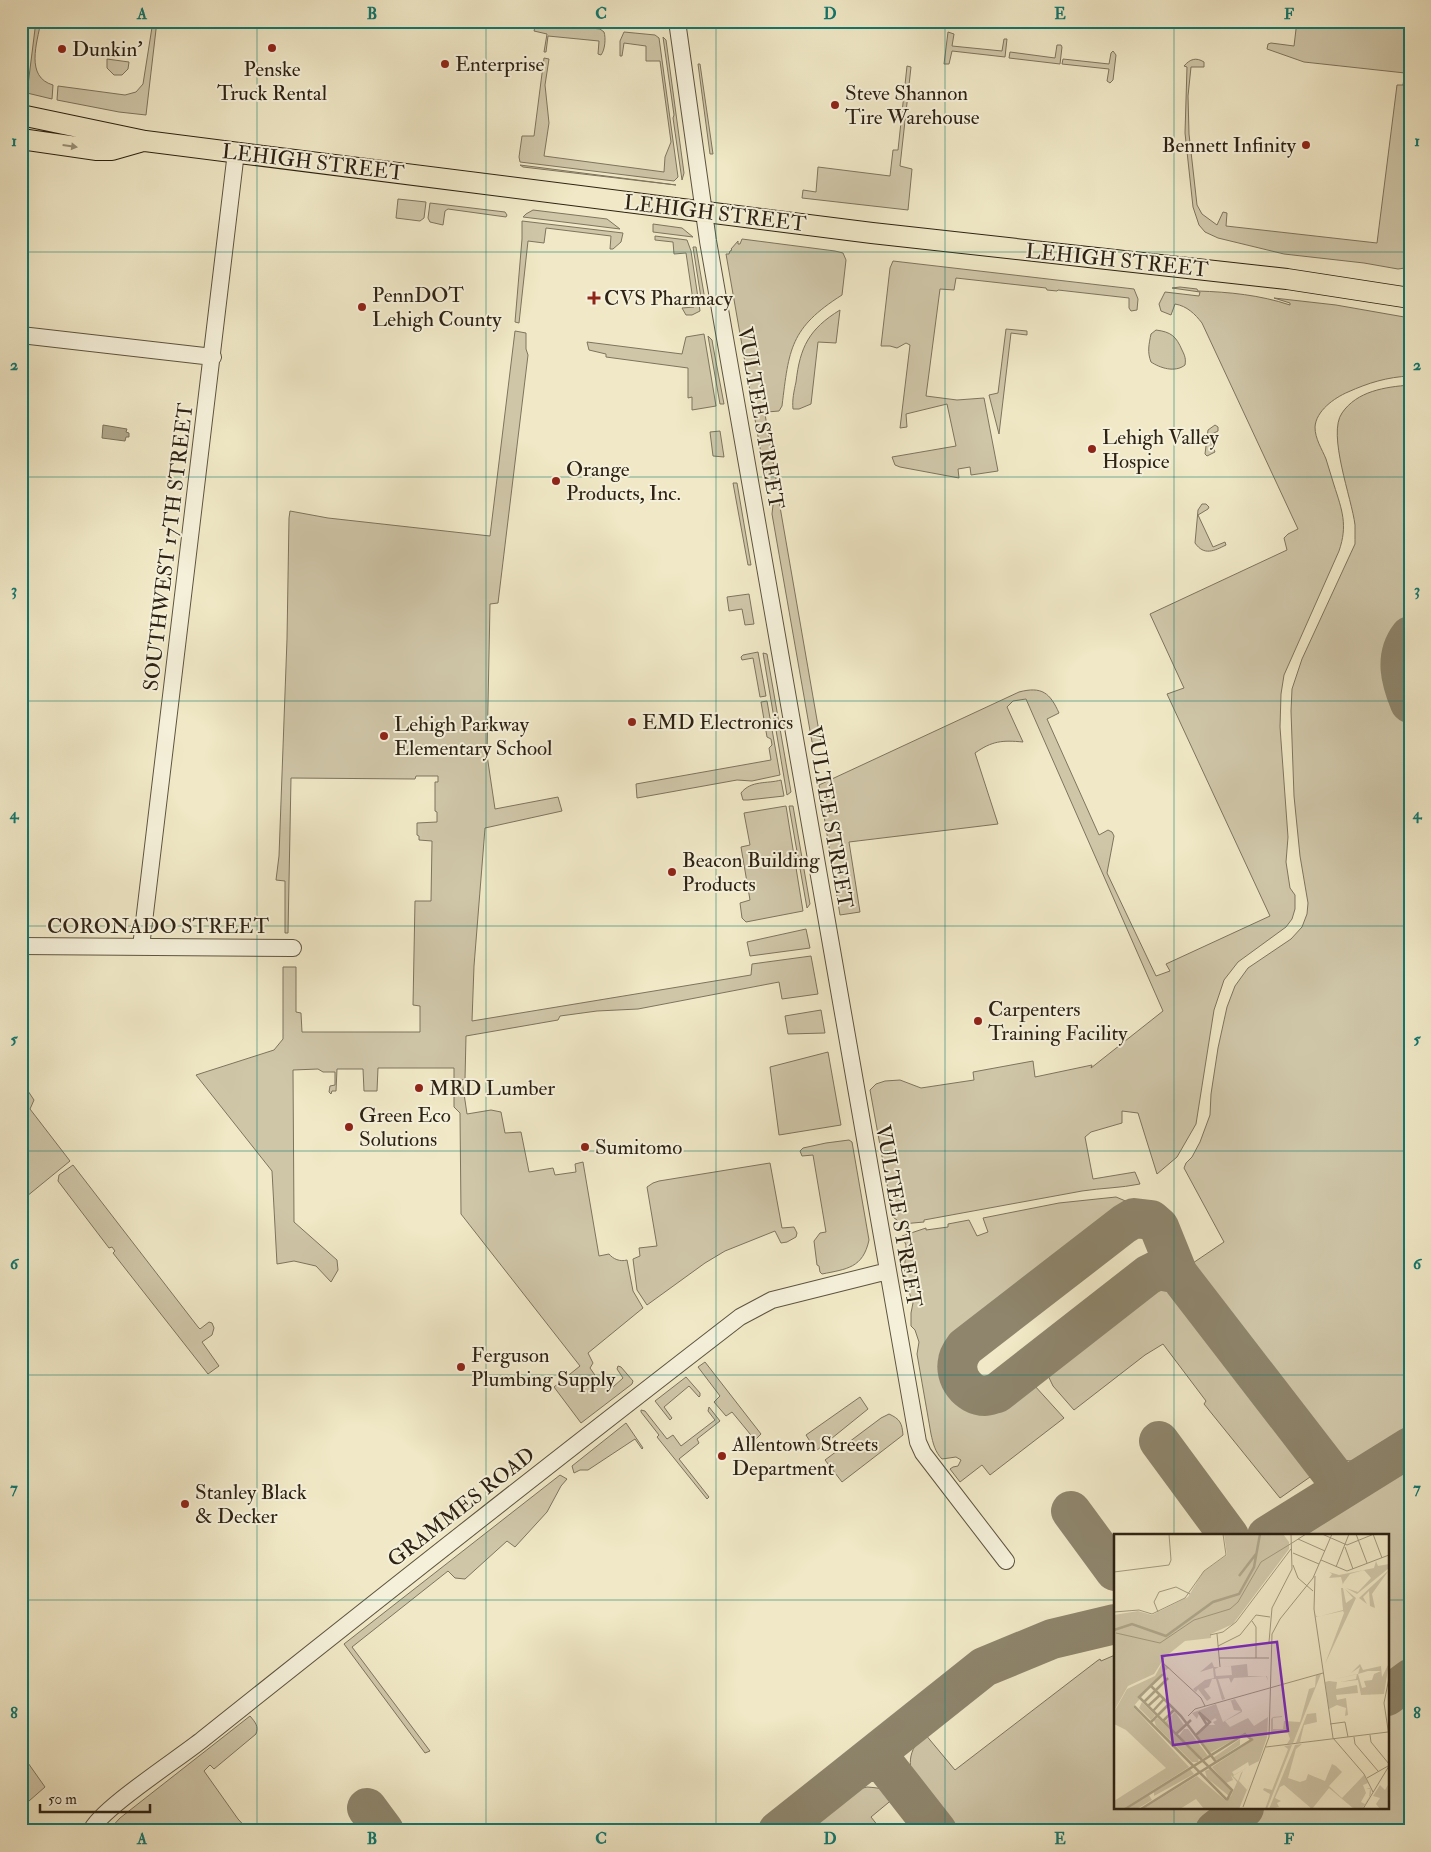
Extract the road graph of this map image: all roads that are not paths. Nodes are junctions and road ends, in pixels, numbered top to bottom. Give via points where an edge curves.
1 (677, 21) edge
2 (21, 115) edge
3 (21, 139) edge
4 (145, 141) junction
5 (236, 152) junction
6 (703, 212) junction
7 (1410, 298) edge
8 (21, 335) edge
9 (212, 357) junction
10 (21, 946) edge
11 (141, 947) junction
12 (294, 948) dead end
13 (888, 1271) junction
14 (1006, 1561) dead end
15 (90, 1831) edge

1 - 6 street, VULTEE STREET
2 - 4 main road, LEHIGH STREET
3 -> 4 main road via 97,150 112,150
4 - 5 main road, LEHIGH STREET
5 - 6 main road, LEHIGH STREET
5 - 9 street, SOUTHWEST 17TH STREET
6 - 7 main road, LEHIGH STREET via 1286,279
6 - 13 street, VULTEE STREET
8 - 9 street
9 - 11 street, SOUTHWEST 17TH STREET
10 - 11 street, CORONADO STREET
11 - 12 street, CORONADO STREET
13 - 14 street, VULTEE STREET via 918,1442 923,1453
13 - 15 street, GRAMMES ROAD via 779,1298 740,1317 473,1524 183,1756 123,1799 93,1824

